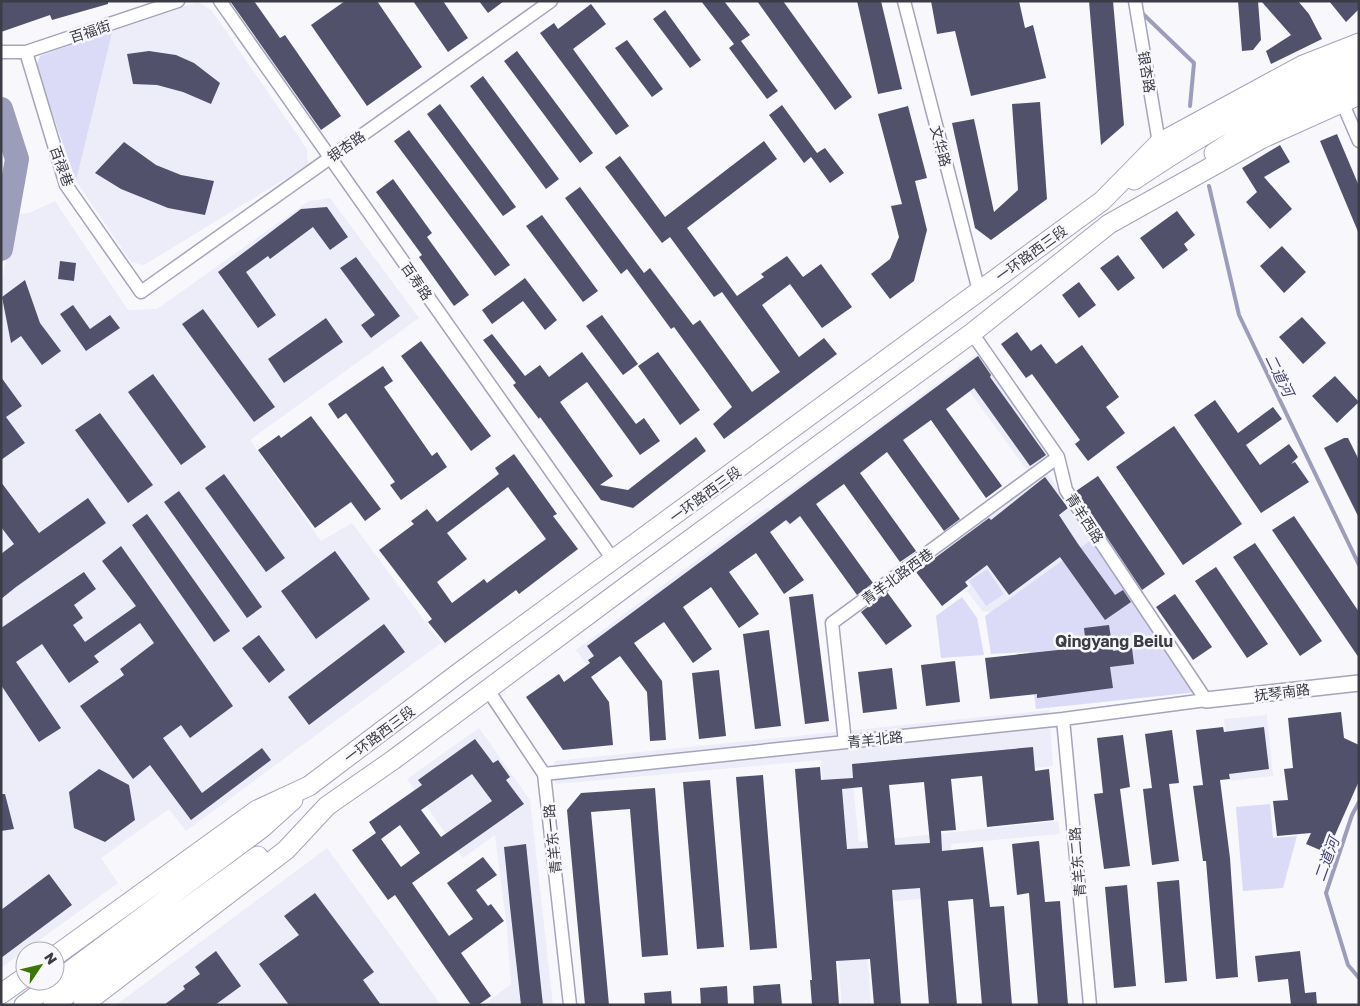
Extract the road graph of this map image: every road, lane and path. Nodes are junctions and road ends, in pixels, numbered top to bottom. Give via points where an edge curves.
1 (178, 1) edge
2 (220, 1) edge
3 (551, 1) edge
4 (904, 1) edge
5 (1135, 1) edge
6 (1359, 43) edge
7 (1, 52) edge
8 (26, 52) junction
9 (1359, 62) edge
10 (1359, 77) edge
11 (1350, 99) edge
12 (1258, 114) junction
13 (1359, 141) edge
14 (1159, 143) junction
15 (330, 157) junction
16 (1102, 201) junction
17 (1109, 224) junction
18 (979, 291) junction
19 (141, 292) joint
20 (972, 333) junction
21 (1058, 457) junction
22 (614, 561) junction
23 (1359, 683) edge
24 (488, 690) junction
25 (1206, 700) junction
26 (1063, 719) junction
27 (845, 742) junction
28 (544, 774) junction
29 (309, 786) junction
30 (327, 806) junction
31 (65, 949) edge
32 (15, 984) edge
33 (1, 994) edge
34 (24, 1005) edge
35 (52, 1005) edge
36 (83, 1005) edge
37 (570, 1005) edge
38 (1090, 1005) edge

1 - 8 street, 百福街
2 - 15 street, 百寿路
3 - 15 street, 银杏路
4 - 18 street, 文华路
5 - 14 street, 银杏路
6 - 14 main road, 一环路西三段 via 1303,65
7 - 8 street, 百福街
8 - 19 street, 百禄巷 via 66,185
9 - 12 main road via 1298,85
10 - 12 main road
11 - 13 street
11 - 17 main road, 一环路西三段 via 1261,139
12 - 16 main road via 1168,157
12 - 17 main road
14 - 16 main road, 一环路西三段
15 - 19 street, 银杏路
15 - 22 street, 百寿路
16 - 18 main road, 一环路西三段
17 - 20 main road, 一环路西三段
18 - 22 main road, 一环路西三段
20 - 21 street, 青羊西路
20 - 24 main road, 一环路西三段
21 - 25 street, 青羊西路 via 1066,490
21 - 27 street, 青羊北路西巷 via 832,623
22 - 29 main road, 一环路西三段
23 - 25 street, 抚琴南路
24 - 28 street, 青羊东一路
24 - 30 main road, 一环路西三段
25 - 26 street, 青羊北路
26 - 27 street, 青羊北路
26 - 38 street, 青羊东二路
27 - 28 street, 青羊北路
28 - 37 street, 青羊东一路
29 - 31 main road, 一环路西三段 via 257,810
29 - 34 main road via 262,828
30 - 35 main road
30 - 36 main road, 一环路西三段 via 286,850
32 - 33 main road

